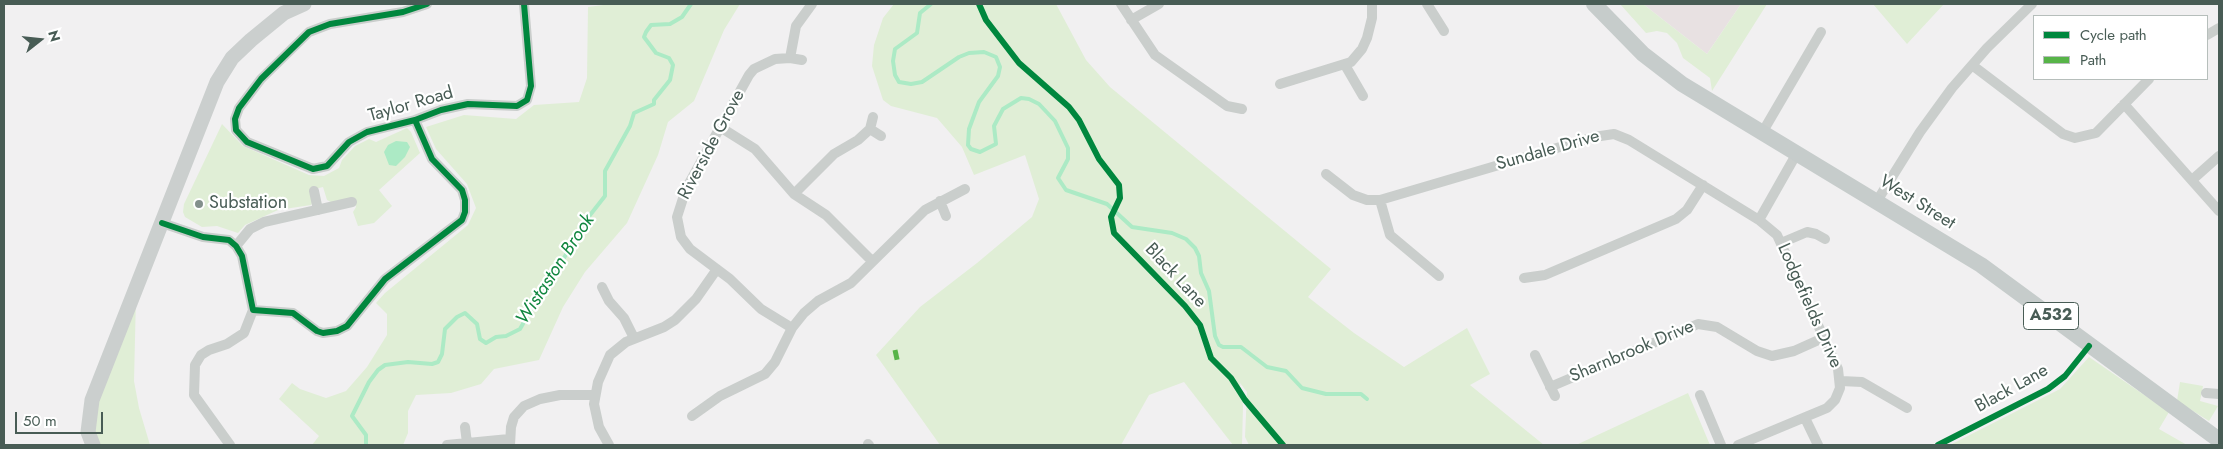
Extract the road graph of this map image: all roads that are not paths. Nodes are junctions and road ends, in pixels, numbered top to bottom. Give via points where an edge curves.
1 (304, 4) edge
2 (427, 4) edge
3 (524, 4) edge
4 (812, 4) edge
5 (1121, 4) edge
6 (1159, 4) edge
7 (1372, 4) edge
8 (1427, 4) edge
9 (1594, 4) edge
10 (2032, 4) edge
11 (1132, 20) junction
12 (2219, 28) edge
13 (1444, 31) dead end
14 (1821, 32) dead end
15 (2208, 34) edge
16 (790, 58) junction
17 (802, 60) dead end
18 (1345, 65) junction
19 (1972, 65) junction
20 (2148, 80) edge
21 (1280, 84) dead end
22 (1363, 96) dead end
23 (2124, 104) junction
24 (1242, 109) dead end
25 (873, 116) dead end
26 (415, 120) junction
27 (720, 127) junction
28 (870, 129) junction
29 (1762, 133) junction
30 (881, 136) dead end
31 (1797, 153) junction
32 (2219, 156) edge
33 (1326, 174) dead end
34 (2192, 180) junction
35 (1703, 185) junction
36 (965, 189) dead end
37 (314, 191) dead end
38 (794, 194) junction
39 (1380, 200) junction
40 (940, 201) junction
41 (1877, 201) junction
42 (352, 202) dead end
43 (318, 210) junction
44 (2219, 211) edge
45 (946, 216) dead end
46 (1759, 220) junction
47 (162, 223) junction
48 (1825, 239) dead end
49 (1781, 243) junction
50 (236, 246) junction
51 (872, 261) junction
52 (717, 269) junction
53 (1439, 276) dead end
54 (1524, 278) dead end
55 (602, 287) dead end
56 (253, 310) junction
57 (792, 328) junction
58 (634, 338) junction
59 (1823, 338) junction
60 (1535, 355) dead end
61 (1841, 381) junction
62 (2206, 393) dead end
63 (2219, 394) edge
64 (594, 395) junction
65 (1700, 395) dead end
66 (1908, 408) dead end
67 (692, 416) dead end
68 (1805, 418) junction
69 (465, 427) dead end
70 (2219, 440) edge
71 (467, 442) junction
72 (510, 442) edge
73 (93, 445) edge
74 (230, 445) edge
75 (447, 445) edge
76 (609, 445) edge
77 (1721, 445) edge
78 (1738, 445) edge
79 (1818, 445) edge

1 - 47 street via 266,26 232,58 209,99
2 - 26 street, Taylor Road via 403,12 330,24 309,32 261,79 239,108 235,120 236,130 247,142 313,169 327,166 349,142 367,132
3 - 26 street, Taylor Road via 531,86 527,100 517,106 468,104
4 - 16 street via 796,26
5 - 11 street
6 - 11 street
7 - 18 street via 1367,38 1356,58
8 - 13 street
9 - 29 main road, West Street / A532 via 1619,32 1665,72
10 - 19 street
11 - 24 street via 1162,61 1227,106
12 - 15 street
14 - 29 street
16 - 17 street, Riverside Grove
16 - 27 street, Riverside Grove via 775,59 754,69
18 - 21 street
18 - 22 street
19 - 23 street via 2069,136 2096,133
19 - 41 street via 1936,110
20 - 23 street
23 - 34 street
25 - 28 street
26 - 56 street via 432,159 462,190 465,200 462,220 385,279 346,326 337,331 323,333 294,313
27 - 38 street via 756,149
27 - 52 street, Riverside Grove via 686,189 678,217 679,231 685,244
28 - 30 street
28 - 38 street via 834,154
29 - 31 main road, West Street / A532
31 - 41 main road, West Street / A532
31 - 46 street
32 - 34 street
33 - 39 street, Sundale Drive via 1353,195
34 - 44 street
35 - 39 street, Sundale Drive via 1629,140 1608,134
35 - 46 street, Sundale Drive
35 - 54 street via 1687,210 1676,219 1545,275
36 - 40 street
37 - 43 street
38 - 51 street via 832,221
39 - 53 street via 1390,235
40 - 45 street
40 - 51 street via 917,217
41 - 70 main road, West Street / A532 via 2018,291
42 - 43 street
43 - 50 street via 264,222 250,229
46 - 49 street, Lodgefields Drive via 1774,230
47 - 50 street via 203,237 229,240
47 - 73 street via 92,400 88,432
48 - 49 street via 1807,232
49 - 59 street, Lodgefields Drive
50 - 56 street via 242,256
51 - 57 street via 845,287 812,306
52 - 57 street, Riverside Grove via 761,309
52 - 58 street via 675,320
55 - 58 street via 608,302 627,322
56 - 74 street via 244,333 201,355 196,365 194,395
57 - 67 street via 775,362 765,374 720,396
58 - 64 street via 610,355
59 - 60 street, Sharnbrook Drive via 1794,351 1772,356 1757,352 1717,327 1698,324 1553,392
59 - 61 street, Lodgefields Drive
61 - 66 street via 1862,382
61 - 68 street, Lodgefields Drive via 1830,406
62 - 63 street
64 - 72 street via 560,395 531,403 514,417
64 - 76 street via 596,416
65 - 77 street
68 - 78 street, Lodgefields Drive
68 - 79 street
69 - 71 street
71 - 72 street
71 - 75 street

